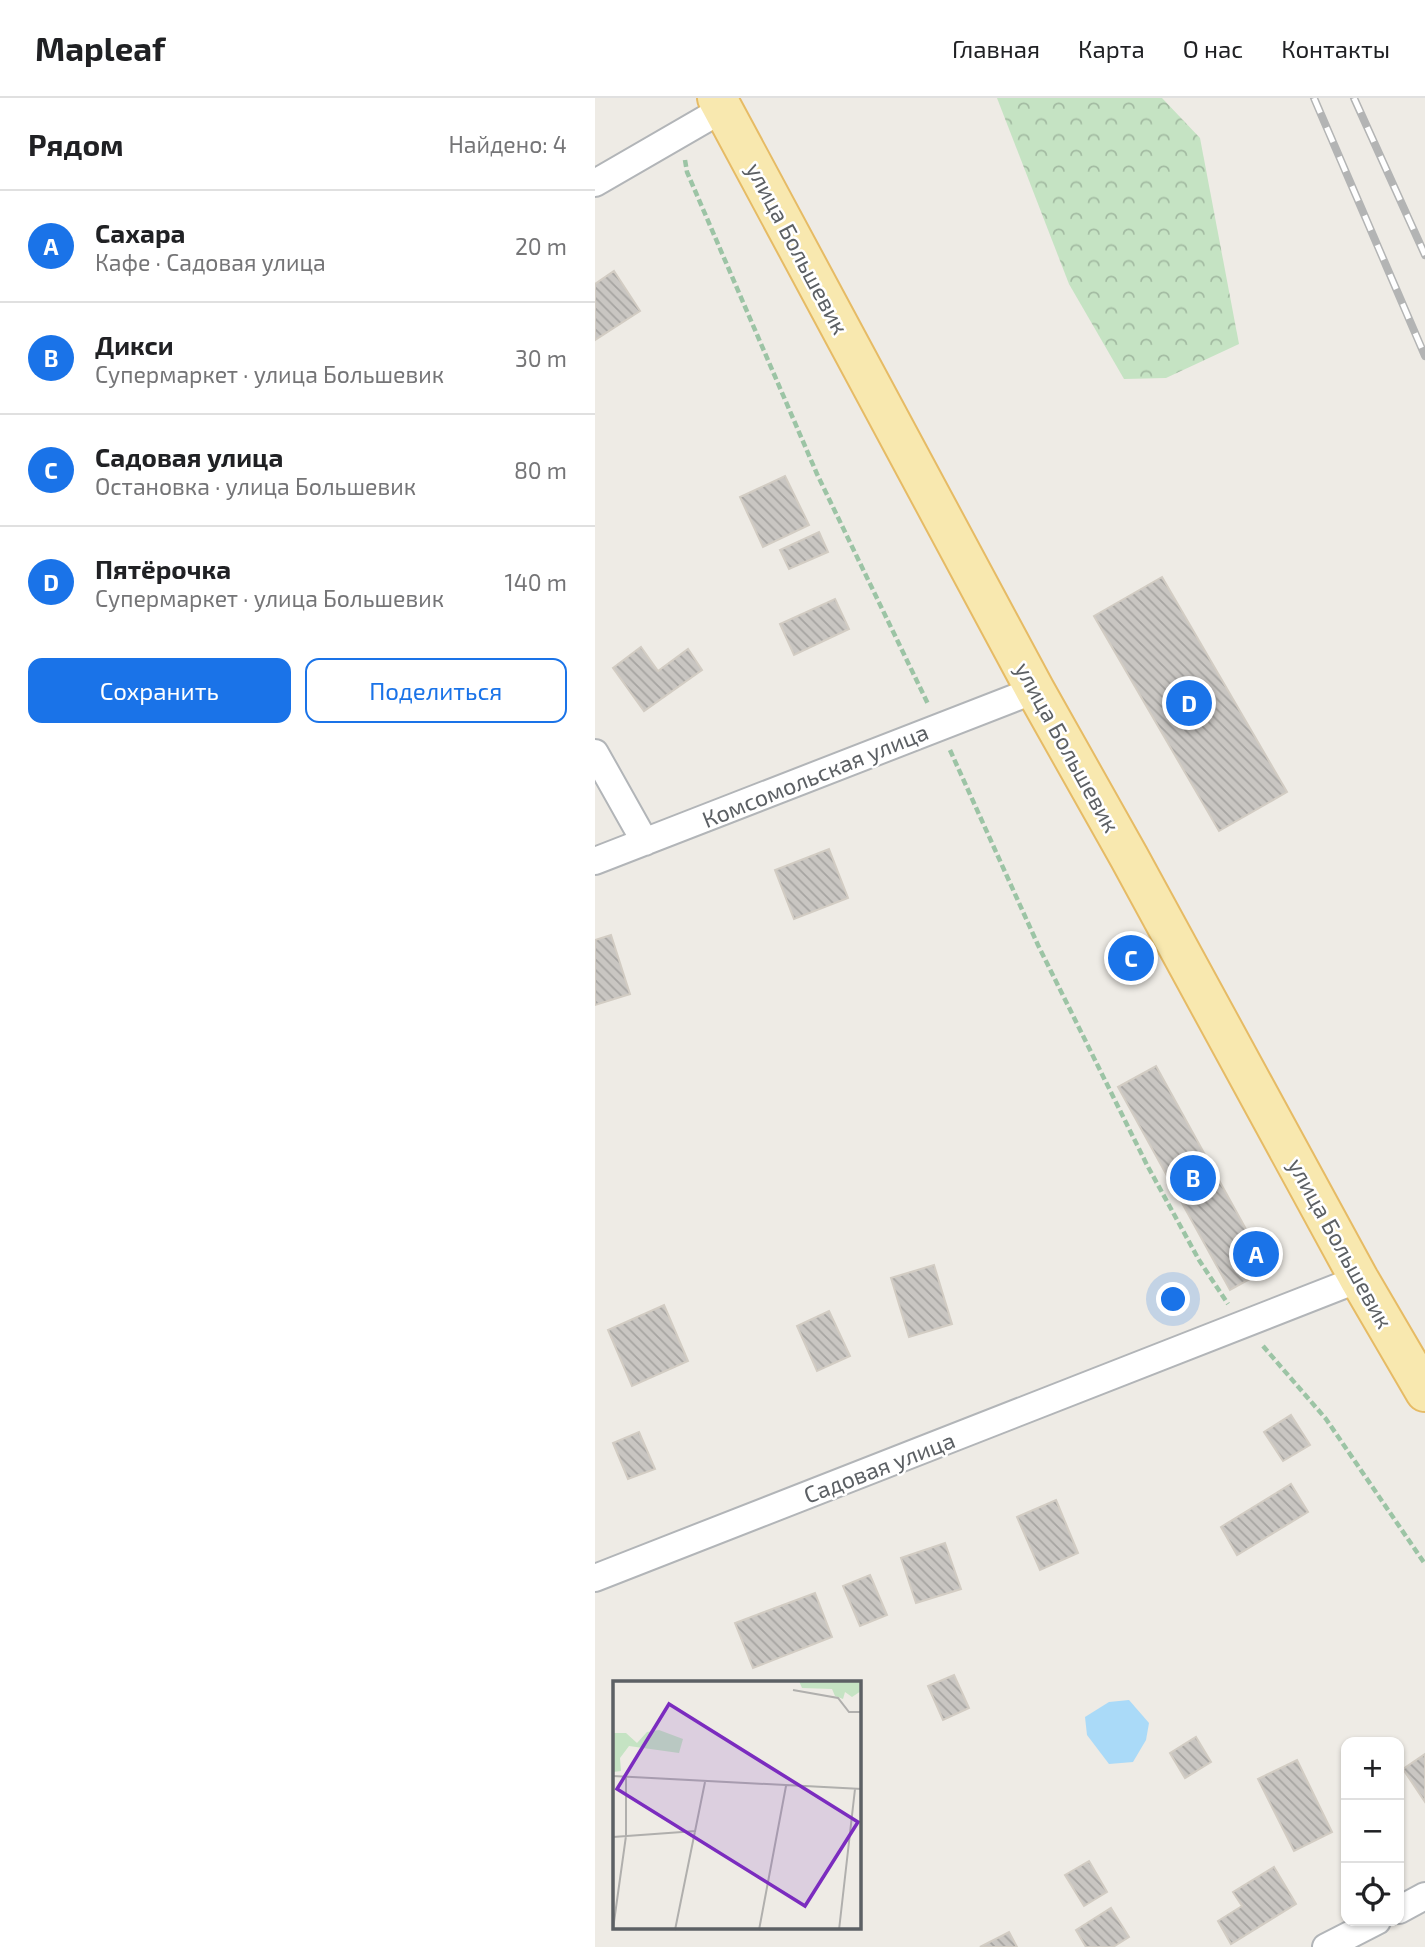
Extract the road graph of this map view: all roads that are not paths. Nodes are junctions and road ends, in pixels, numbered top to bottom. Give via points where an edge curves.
1 (720, 104) edge
2 (595, 183) edge
3 (1035, 690) junction
4 (595, 753) edge
5 (645, 842) junction
6 (595, 861) edge
7 (1359, 1279) junction
8 (1425, 1392) edge
9 (595, 1578) edge
10 (1425, 1896) edge
11 (1404, 1907) edge
12 (1367, 1926) edge
13 (1326, 1947) edge

1 - 2 street via 683,132
1 - 3 main road, улица Большевик
3 - 5 street, Комсомольская улица
3 - 7 main road, улица Большевик
4 - 5 street
5 - 6 street, Комсомольская улица
7 - 8 main road, улица Большевик
7 - 9 street, Садовая улица
10 - 11 street
12 - 13 street

